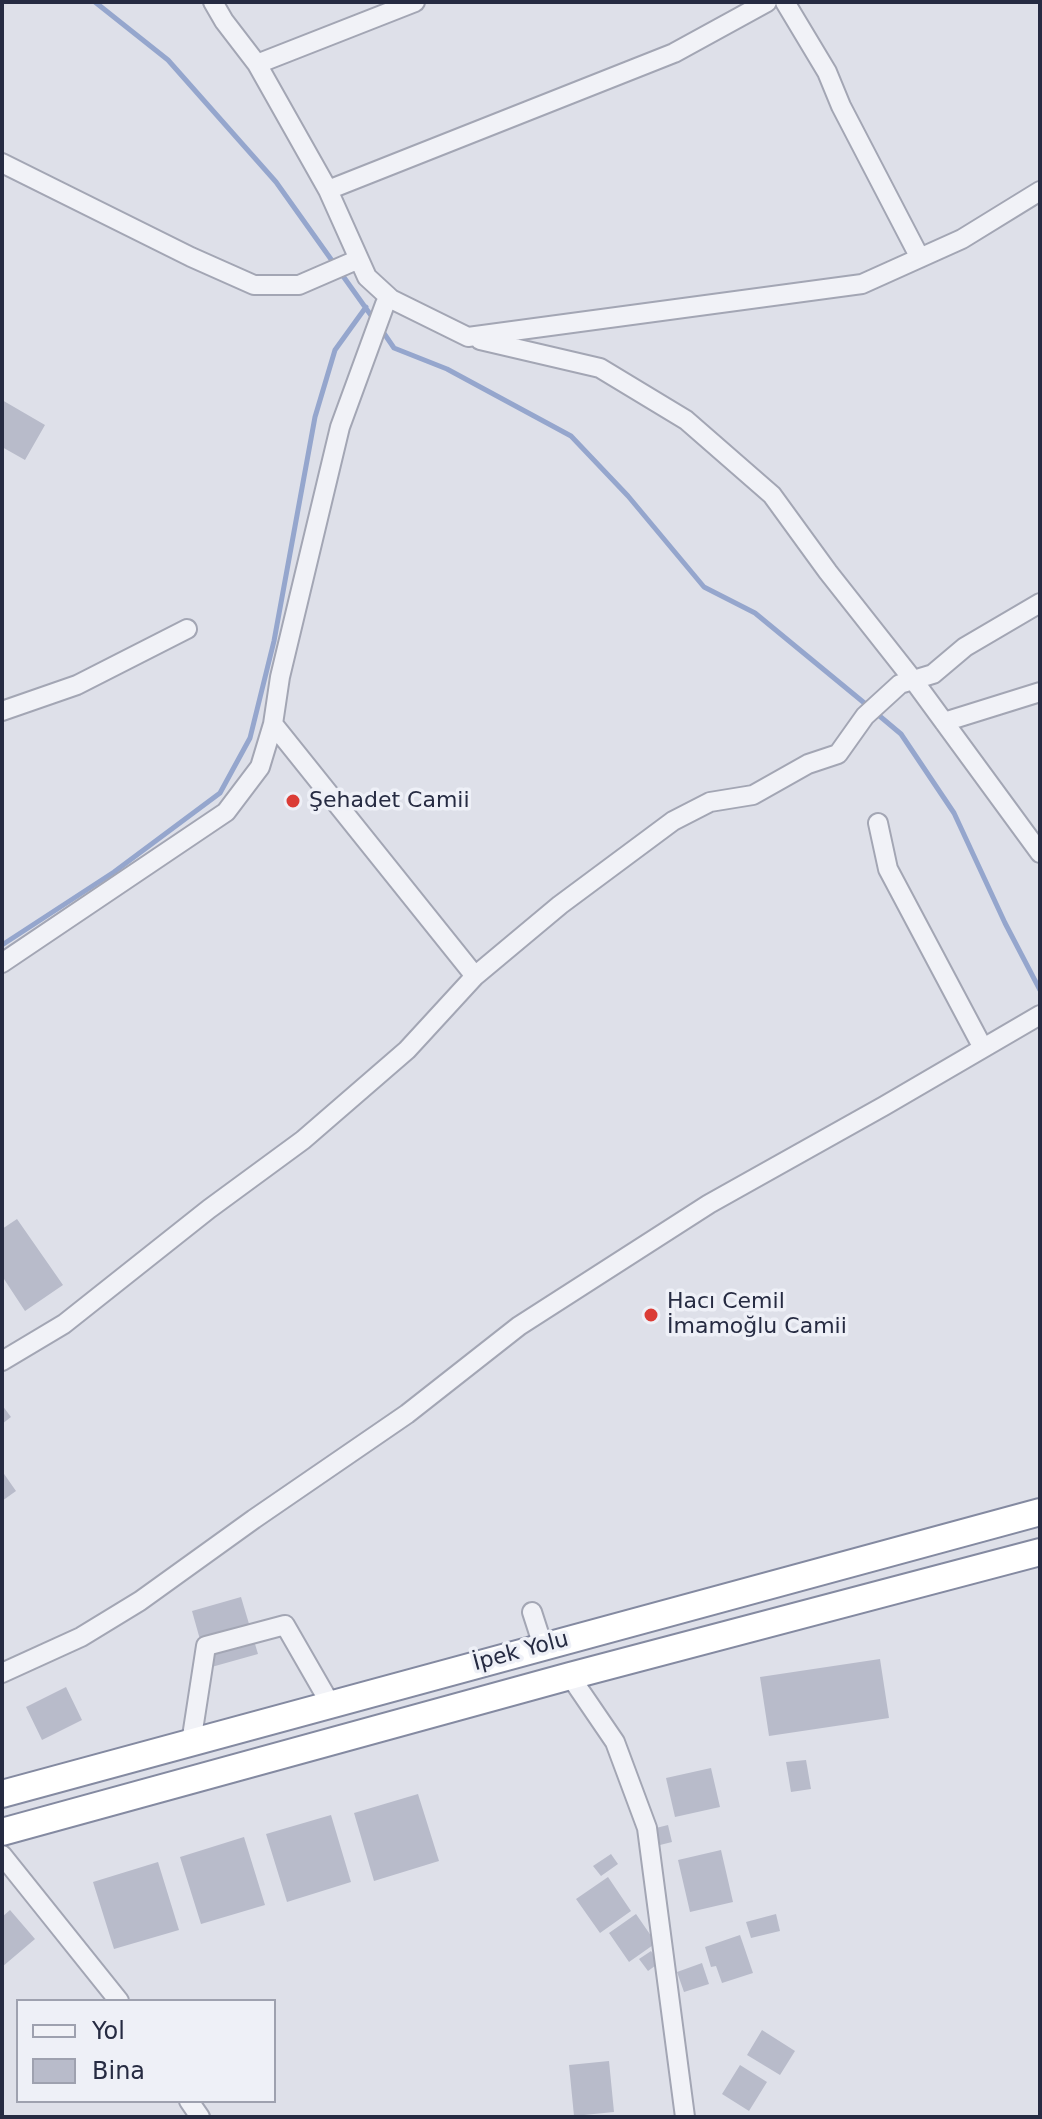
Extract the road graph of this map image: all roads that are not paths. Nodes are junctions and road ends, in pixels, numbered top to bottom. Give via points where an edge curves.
1 (213, 2) edge
2 (415, 2) edge
3 (767, 2) edge
4 (785, 2) edge
5 (257, 64) junction
6 (2, 163) edge
7 (328, 190) junction
8 (1040, 191) edge
9 (920, 258) junction
10 (352, 261) junction
11 (388, 302) junction
12 (468, 337) junction
13 (1040, 603) edge
14 (187, 629) dead end
15 (914, 681) junction
16 (1040, 692) edge
17 (2, 711) edge
18 (944, 722) junction
19 (273, 724) junction
20 (878, 823) dead end
21 (1040, 853) edge
22 (2, 963) edge
23 (475, 976) junction
24 (1039, 1015) edge
25 (983, 1048) junction
26 (2, 1361) edge
27 (1040, 1512) edge
28 (1040, 1552) edge
29 (532, 1612) dead end
30 (543, 1646) junction
31 (2, 1673) edge
32 (570, 1676) junction
33 (331, 1705) junction
34 (191, 1743) junction
35 (2, 1794) edge
36 (2, 1832) edge
37 (2, 1855) edge
38 (117, 1999) edge
39 (685, 2117) edge

1 - 5 street
2 - 5 street
3 - 7 street via 674,53
4 - 9 street via 827,72
5 - 7 street
6 - 10 street via 254,285 299,285
7 - 10 street
8 - 9 street
9 - 12 street via 862,284
10 - 11 street
11 - 12 street
11 - 19 street via 336,442
12 - 15 street via 600,368 686,420 772,495
13 - 15 street via 965,647 933,674
14 - 17 street via 77,685
15 - 18 street
15 - 23 street via 900,684 865,716 838,754 808,764 753,795 710,802 673,821
16 - 18 street
18 - 21 street
19 - 22 street via 260,767 226,812
19 - 23 street
20 - 25 street via 888,869
23 - 26 street via 407,1050 303,1140 64,1324
24 - 25 street
25 - 31 street via 709,1204 519,1326 407,1414 140,1601 81,1637
27 - 30 highway, İpek Yolu
28 - 32 highway, İpek Yolu
29 - 30 street
30 - 33 highway, İpek Yolu
32 - 36 highway, İpek Yolu
32 - 39 street via 615,1742 647,1828
33 - 34 highway, İpek Yolu
33 - 34 street via 285,1625 206,1646
34 - 35 highway, İpek Yolu
37 - 38 street

